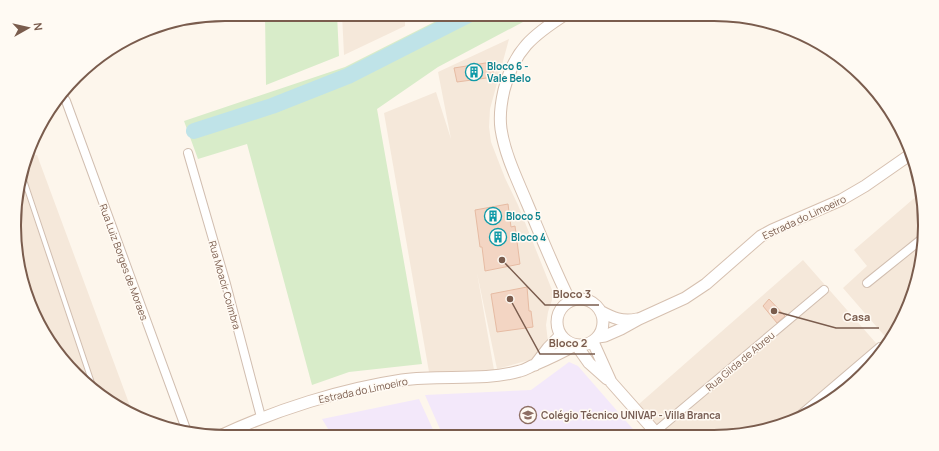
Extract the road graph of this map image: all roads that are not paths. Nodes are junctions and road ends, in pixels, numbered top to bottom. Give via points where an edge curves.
1 (556, 21) edge
2 (65, 99) edge
3 (188, 153) dead end
4 (906, 157) edge
5 (25, 184) edge
6 (917, 243) edge
7 (867, 284) dead end
8 (824, 290) dead end
9 (570, 301) junction
10 (600, 311) junction
11 (640, 319) junction
12 (560, 336) junction
13 (595, 340) junction
14 (576, 346) junction
15 (874, 352) edge
16 (535, 365) junction
17 (91, 379) edge
18 (611, 382) junction
19 (812, 405) edge
20 (261, 417) junction
21 (185, 426) edge
22 (233, 430) edge
23 (653, 430) edge
24 (661, 430) edge

1 - 9 main road via 536,35 517,57 506,82 500,117 510,163
2 - 21 street, Rua Luiz Borges de Moraes
3 - 20 street, Rua Moacir Coimbra
4 - 11 main road, Estrada do Limoeiro via 841,200 761,236 697,290 680,301
5 - 17 lane
6 - 7 street
8 - 24 street, Rua Gilda de Abreu
9 - 10 main road via 587,300
9 - 12 main road via 564,304 557,316 557,330
10 - 11 main road, Estrada do Limoeiro via 617,320
10 - 13 main road via 603,324
11 - 13 main road, Estrada do Limoeiro
12 - 14 main road via 569,344
12 - 16 main road
13 - 14 main road
13 - 18 main road via 602,366
14 - 16 main road, Estrada do Limoeiro
14 - 18 main road via 598,372
15 - 19 street
16 - 20 main road, Estrada do Limoeiro via 522,371 492,376 423,378 385,383
18 - 23 main road
20 - 22 main road, Estrada do Limoeiro

